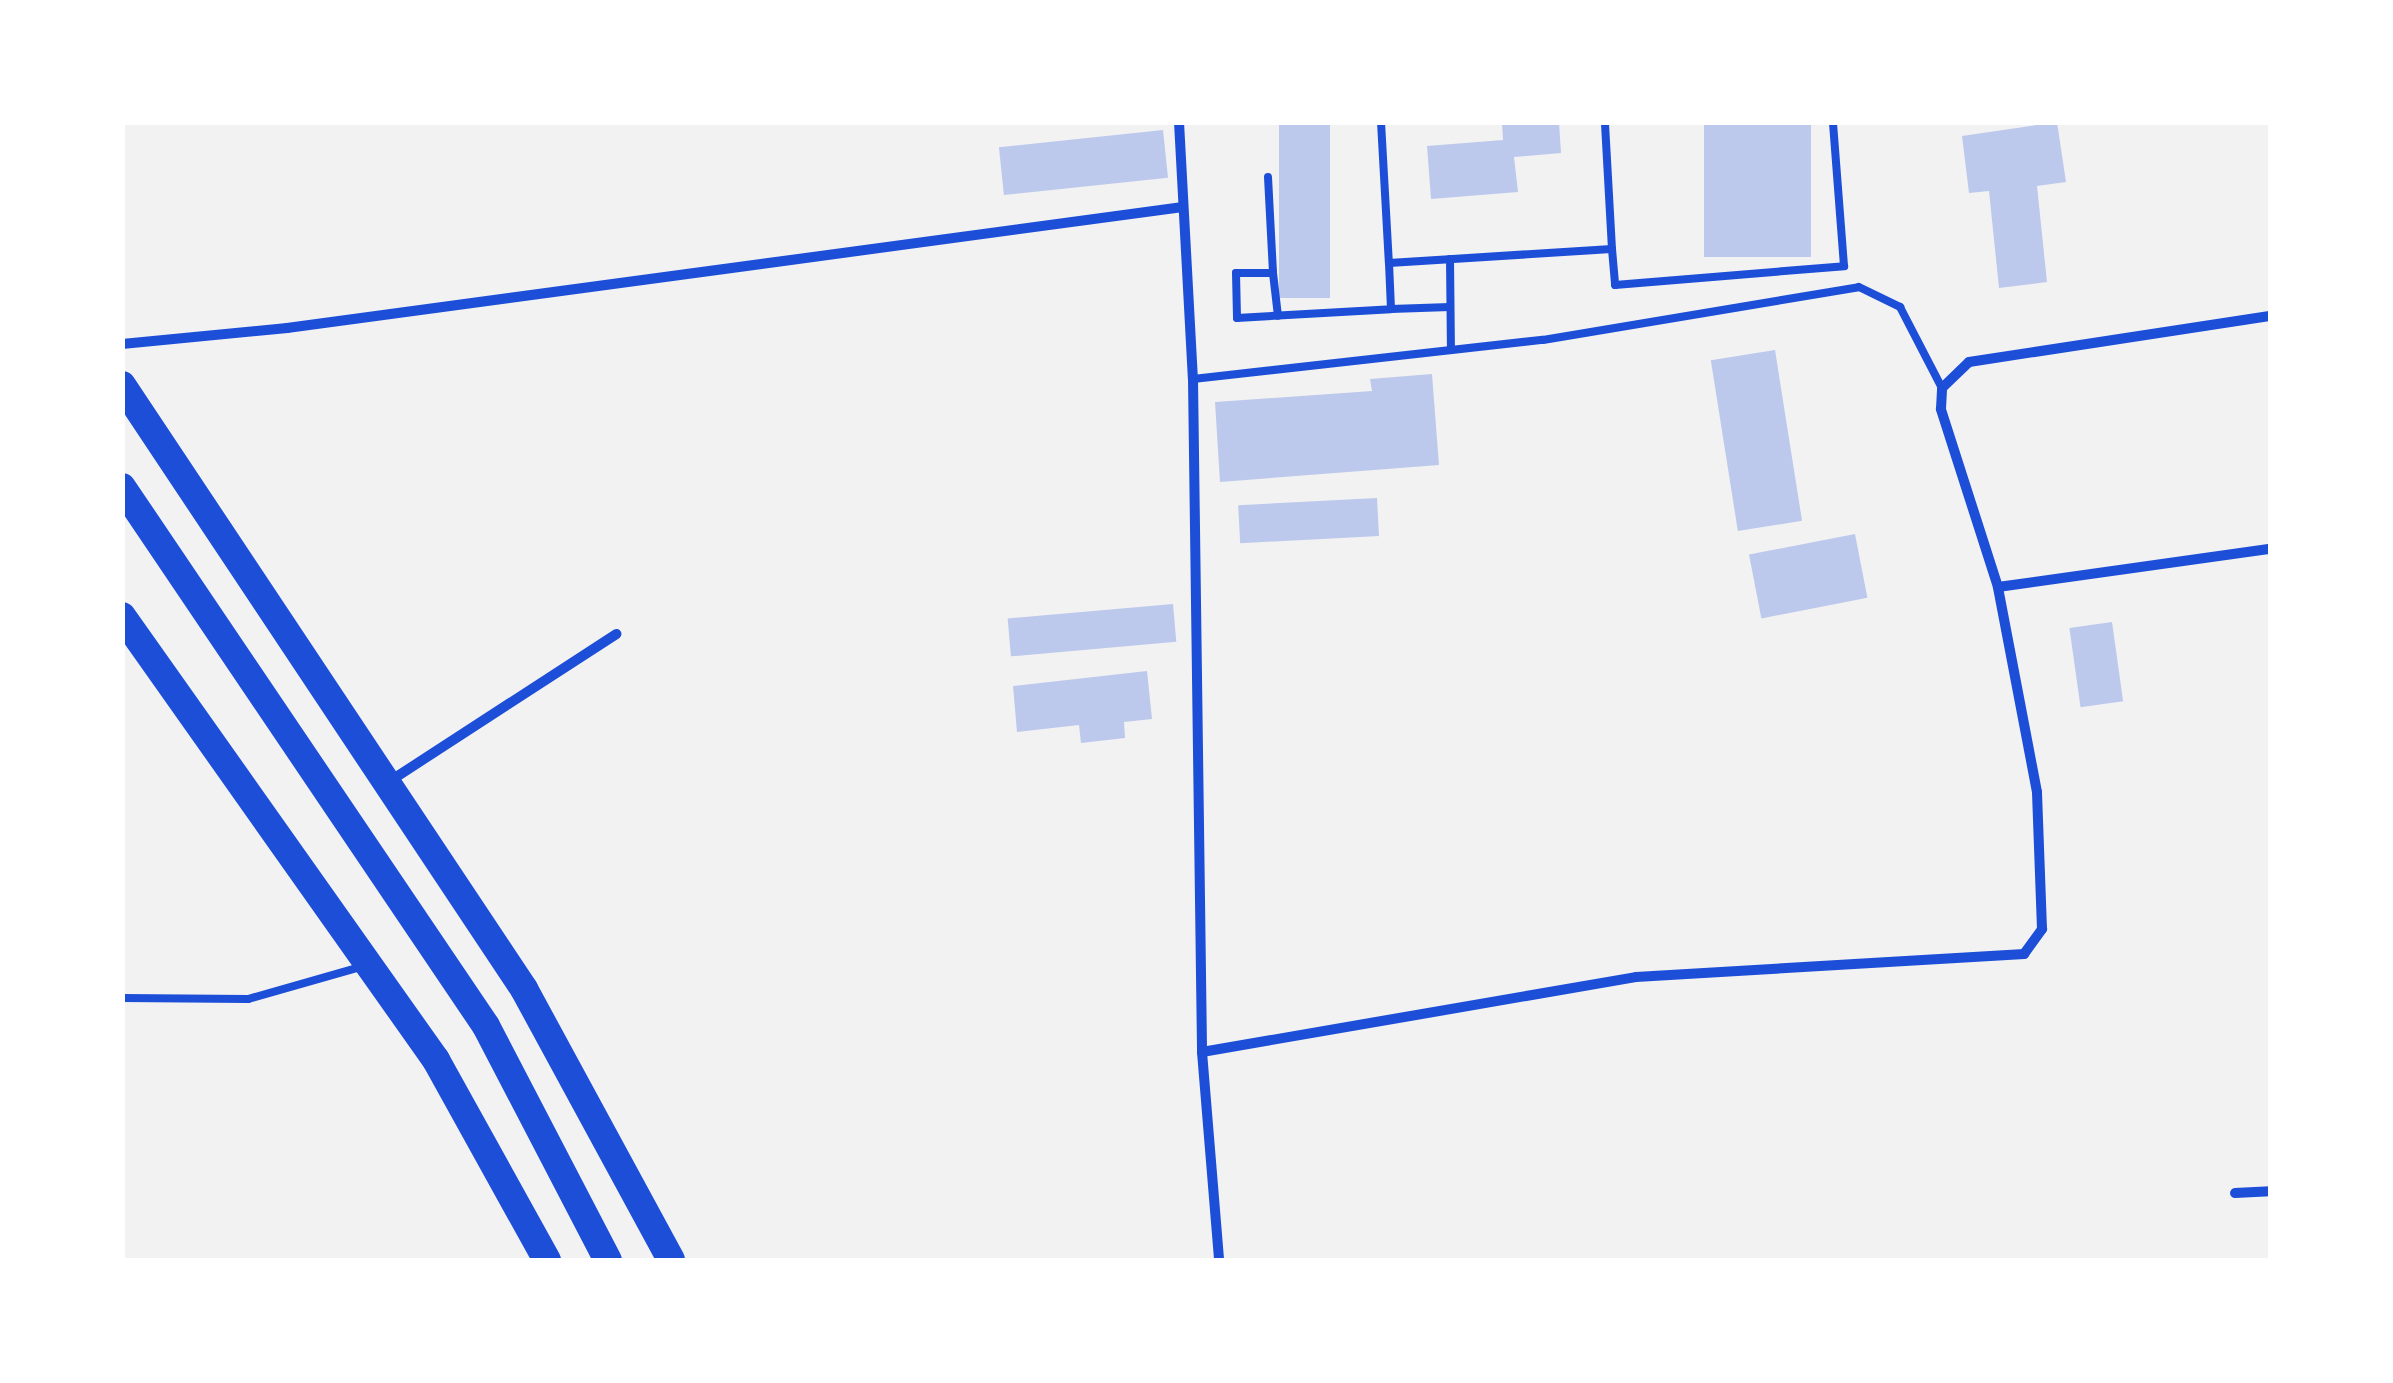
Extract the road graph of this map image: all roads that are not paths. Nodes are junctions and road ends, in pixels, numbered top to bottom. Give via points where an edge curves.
1 (1180, 122) edge
2 (1381, 122) edge
3 (1605, 122) edge
4 (1833, 122) edge
5 (1268, 177) dead end
6 (1183, 208) junction
7 (1612, 249) junction
8 (1450, 259) junction
9 (1389, 262) junction
10 (1273, 273) junction
11 (1450, 307) junction
12 (1391, 309) junction
13 (1278, 316) junction
14 (2270, 316) edge
15 (122, 344) edge
16 (1451, 350) junction
17 (1193, 378) junction
18 (122, 385) edge
19 (1942, 388) junction
20 (122, 487) edge
21 (2270, 549) edge
22 (1998, 587) junction
23 (122, 616) edge
24 (616, 634) dead end
25 (389, 782) junction
26 (368, 964) junction
27 (122, 998) edge
28 (1202, 1052) junction
29 (2270, 1191) edge
30 (2235, 1193) dead end
31 (548, 1260) edge
32 (608, 1260) edge
33 (671, 1260) edge
34 (1220, 1260) edge

1 - 6 street
2 - 9 lane
3 - 7 lane
4 - 7 lane via 1844,266 1615,285
5 - 10 lane
6 - 15 street via 287,328
6 - 17 street
7 - 8 lane
8 - 9 lane
8 - 11 lane
9 - 12 lane
10 - 13 lane
10 - 13 lane via 1236,273 1237,318
11 - 12 lane
11 - 16 lane
12 - 13 lane
14 - 19 street via 1969,362
16 - 17 lane
16 - 19 lane via 1858,287 1900,307
17 - 28 street
18 - 25 highway
19 - 22 street via 1940,409
20 - 32 highway via 486,1026
21 - 22 street
22 - 28 street via 2034,774 2044,888 2042,929 2024,954 1636,976
23 - 26 highway
24 - 25 street
25 - 33 highway via 524,989
26 - 27 lane via 248,1000
26 - 31 highway via 436,1060
28 - 34 street
29 - 30 street

